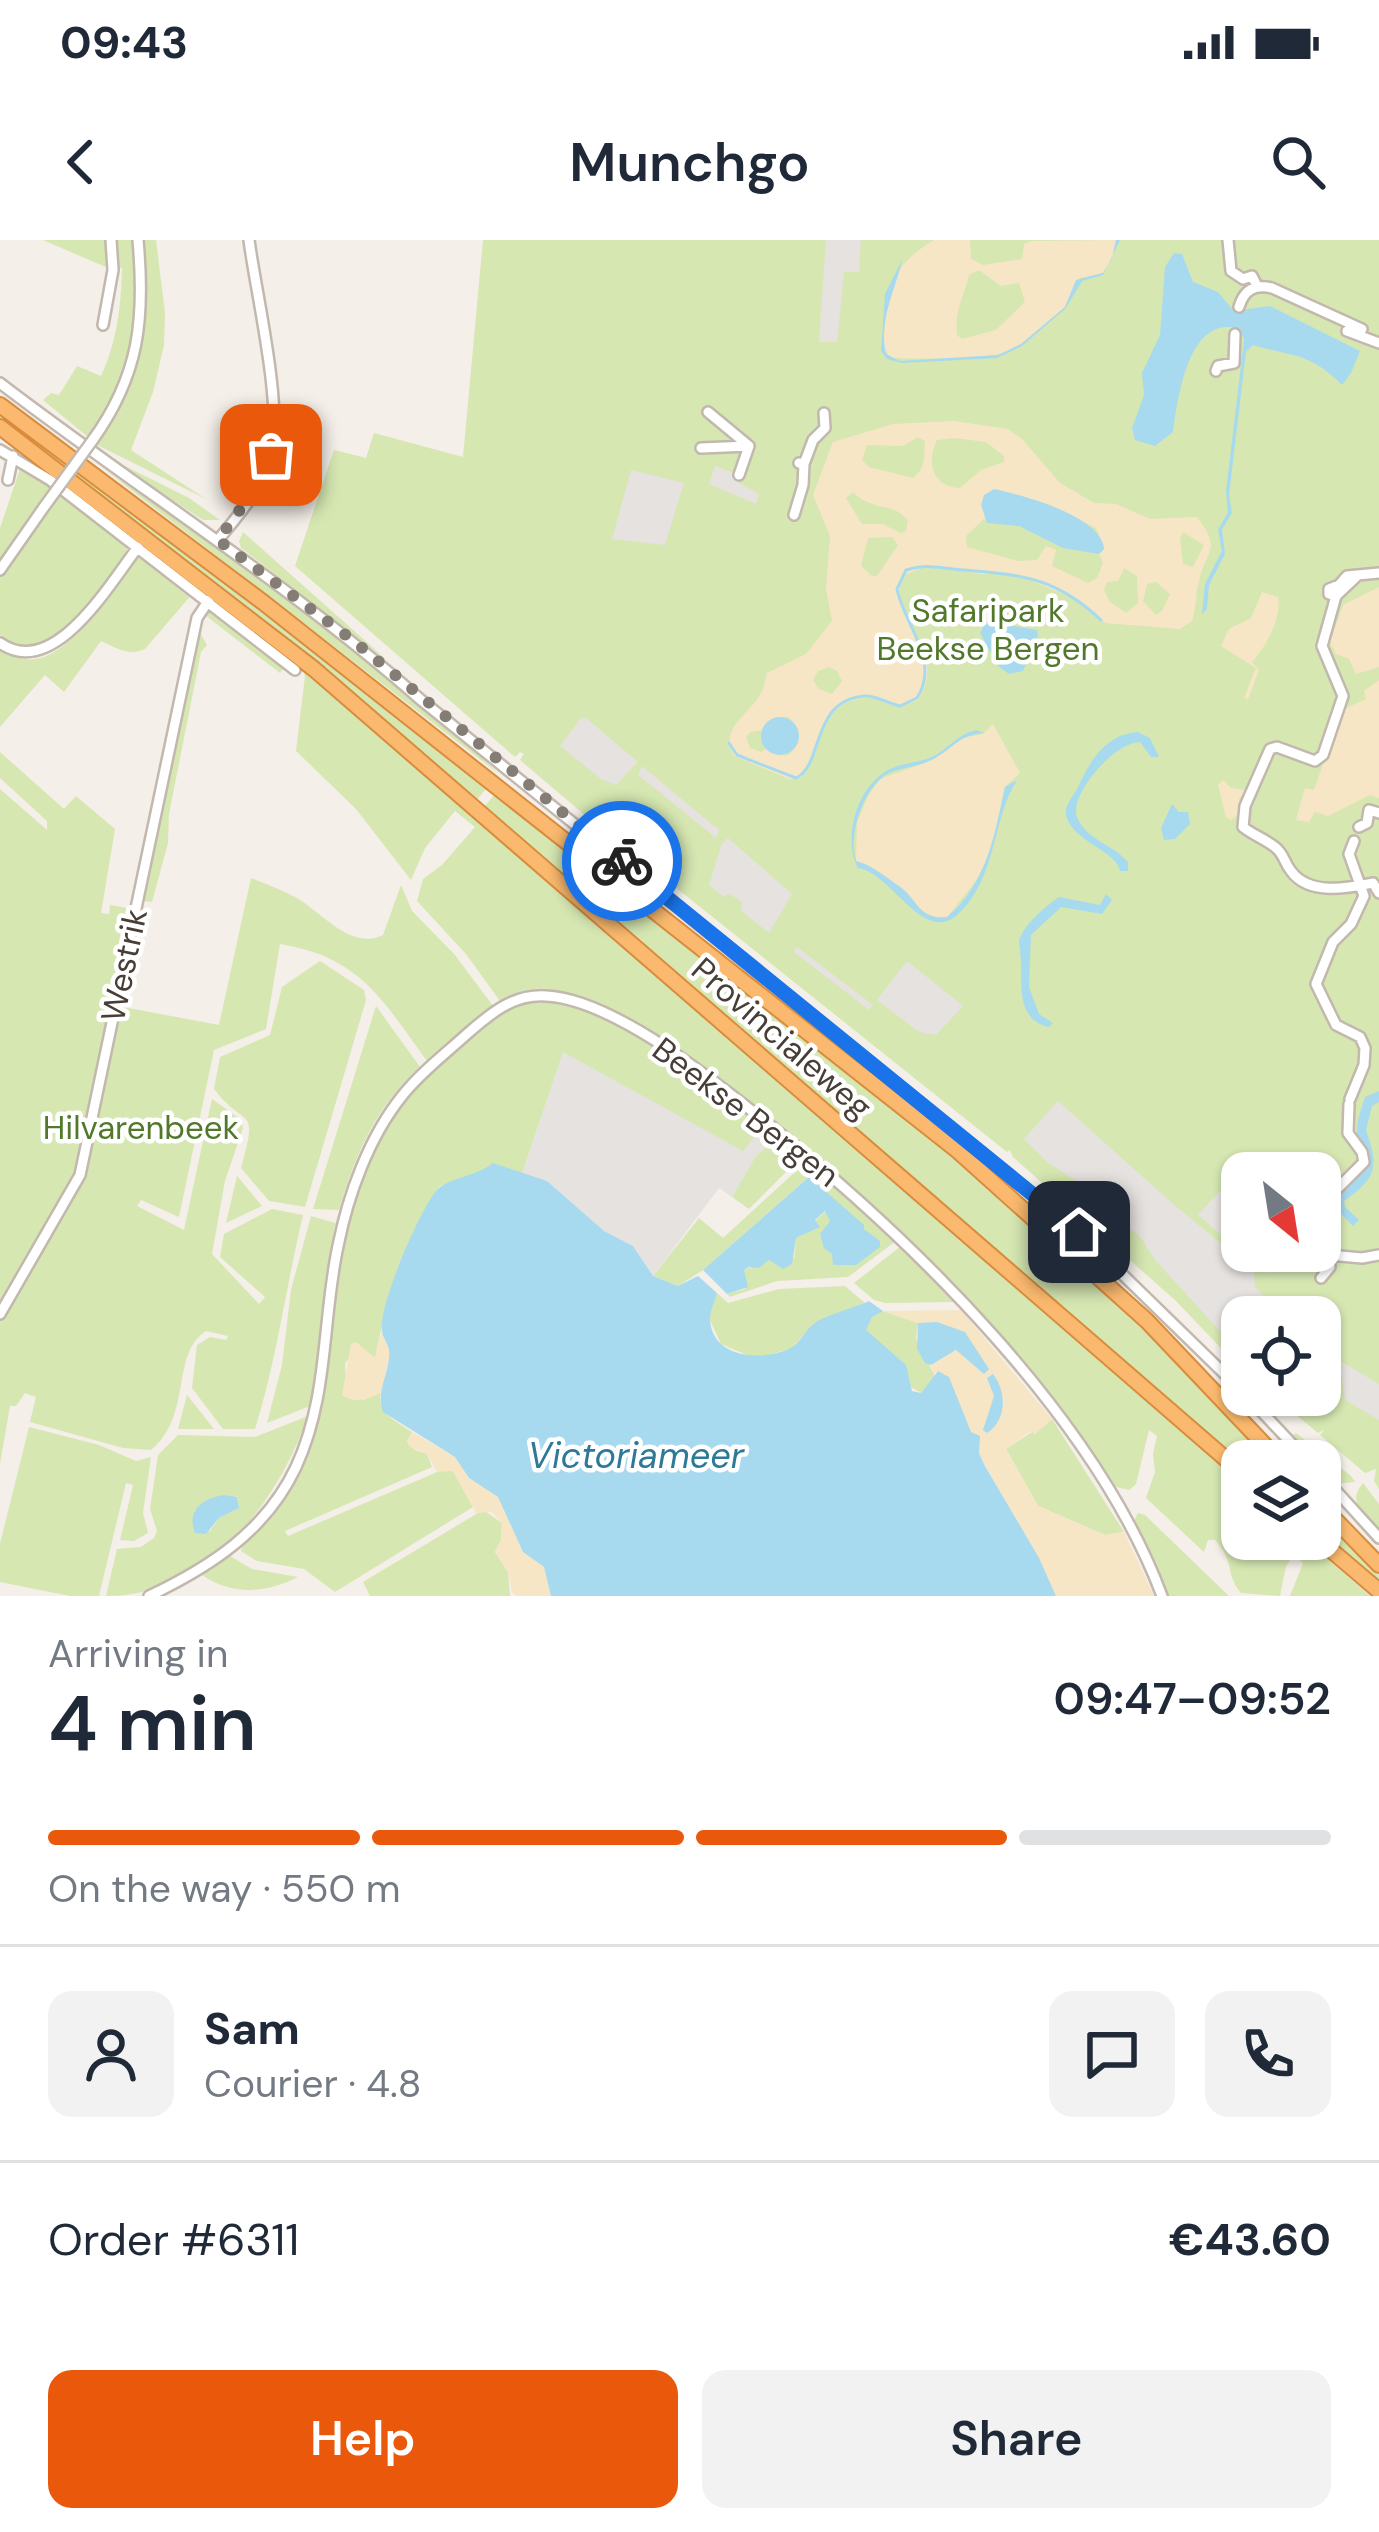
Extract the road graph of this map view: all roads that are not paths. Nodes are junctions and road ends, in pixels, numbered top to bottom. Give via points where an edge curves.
1 (111, 240) edge
2 (138, 240) edge
3 (248, 240) edge
4 (1228, 240) edge
5 (1257, 286) junction
6 (1239, 307) dead end
7 (103, 326) dead end
8 (1235, 334) dead end
9 (1379, 343) edge
10 (1216, 371) dead end
11 (0, 383) edge
12 (0, 405) edge
13 (708, 412) dead end
14 (824, 413) dead end
15 (0, 427) edge
16 (749, 446) junction
17 (701, 448) dead end
18 (0, 450) edge
19 (8, 463) edge
20 (739, 475) dead end
21 (8, 479) dead end
22 (794, 515) dead end
23 (218, 540) junction
24 (139, 547) junction
25 (0, 570) edge
26 (1379, 574) edge
27 (208, 600) junction
28 (0, 643) edge
29 (295, 670) dead end
30 (1373, 812) edge
31 (1359, 827) dead end
32 (1354, 841) dead end
33 (1362, 891) junction
34 (1379, 895) edge
35 (1341, 1186) edge
36 (1341, 1255) edge
37 (1379, 1255) edge
38 (1326, 1272) edge
39 (1321, 1278) dead end
40 (0, 1314) edge
41 (1221, 1371) edge
42 (1266, 1416) edge
43 (1260, 1440) edge
44 (1288, 1440) edge
45 (1221, 1455) edge
46 (1341, 1496) edge
47 (1341, 1526) edge
48 (1379, 1538) edge
49 (1341, 1559) edge
50 (1379, 1565) edge
51 (1379, 1591) edge
52 (149, 1596) edge
53 (1162, 1596) edge

1 - 7 street
2 - 25 street, bridge via 140,333 121,390
3 - 23 street via 273,444 261,481
4 - 5 street via 1231,271 1252,276
5 - 6 street
5 - 9 street via 1304,300 1362,329 1347,332
8 - 10 street via 1234,362
11 - 23 street
12 - 43 highway, Provincialeweg via 283,617 958,1151 1147,1321
13 - 16 street
14 - 22 street via 825,428 802,464
15 - 45 highway, Provincialeweg via 314,670
16 - 17 street
16 - 20 street
18 - 19 street
19 - 21 street
19 - 24 street
23 - 41 street via 350,638 1079,1232
24 - 27 street
24 - 28 street via 57,643 27,653
26 - 33 street via 1357,576 1336,596 1322,646 1343,696 1323,755 1315,761 1270,749 1246,811 1293,874 1329,890
27 - 29 street
27 - 40 street, Westrik via 197,618 80,1175
30 - 31 street
32 - 33 street via 1349,852
33 - 34 street via 1372,883
33 - 35 street via 1316,987 1337,1026 1365,1048 1348,1133 1364,1162
36 - 37 street
38 - 39 street
42 - 44 street
46 - 48 street
47 - 50 highway
49 - 51 highway
52 - 53 street, Beekse Bergen via 236,1546 295,1469 321,1391 344,1220 400,1098 498,1006 543,995 603,1012 662,1047 856,1197 1034,1384 1103,1484

